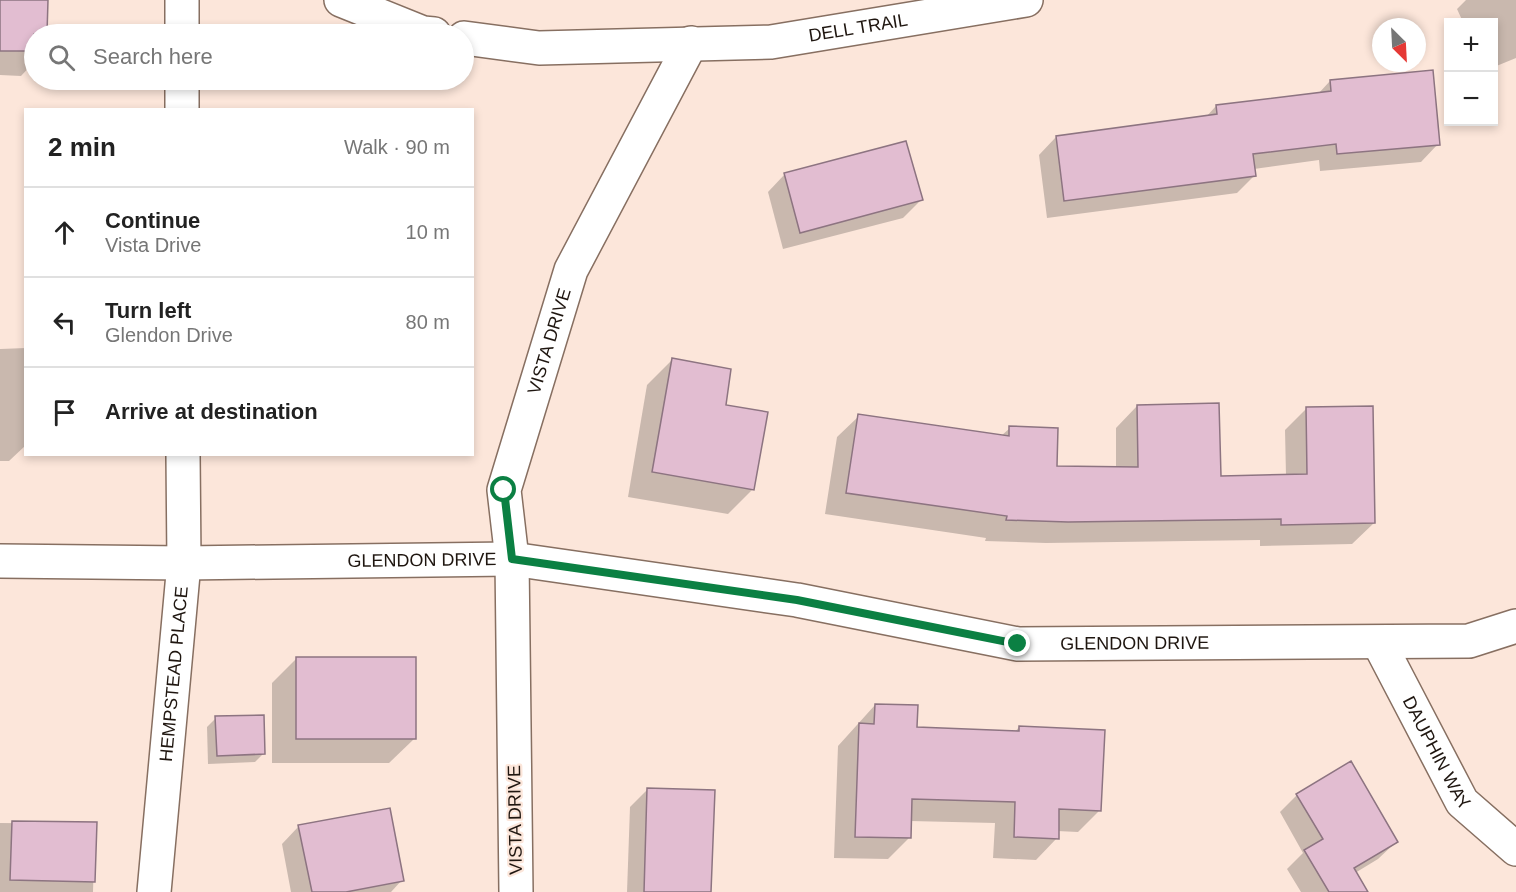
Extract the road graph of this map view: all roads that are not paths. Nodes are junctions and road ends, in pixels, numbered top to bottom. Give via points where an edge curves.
1 (182, 0) edge
2 (341, 0) edge
3 (1026, 0) edge
4 (182, 24) edge
5 (401, 24) edge
6 (474, 39) edge
7 (691, 43) junction
8 (182, 90) edge
9 (182, 108) edge
10 (183, 456) edge
11 (512, 559) junction
12 (0, 561) edge
13 (184, 563) junction
14 (1516, 626) edge
15 (1379, 643) junction
16 (1516, 849) edge
17 (154, 892) edge
18 (516, 892) edge

1 - 4 street
2 - 5 street
3 - 7 street, DELL TRAIL via 771,42
6 - 7 street via 539,48
7 - 11 street, VISTA DRIVE via 571,270 504,490
8 - 9 street
10 - 13 street, HEMPSTEAD PLACE
11 - 13 street, GLENDON DRIVE
11 - 15 street, GLENDON DRIVE via 797,600 1018,644
11 - 18 street, VISTA DRIVE
12 - 13 street, GLENDON DRIVE
13 - 17 street, HEMPSTEAD PLACE
14 - 15 street, GLENDON DRIVE via 1469,641
15 - 16 street, DAUPHIN WAY via 1462,802

